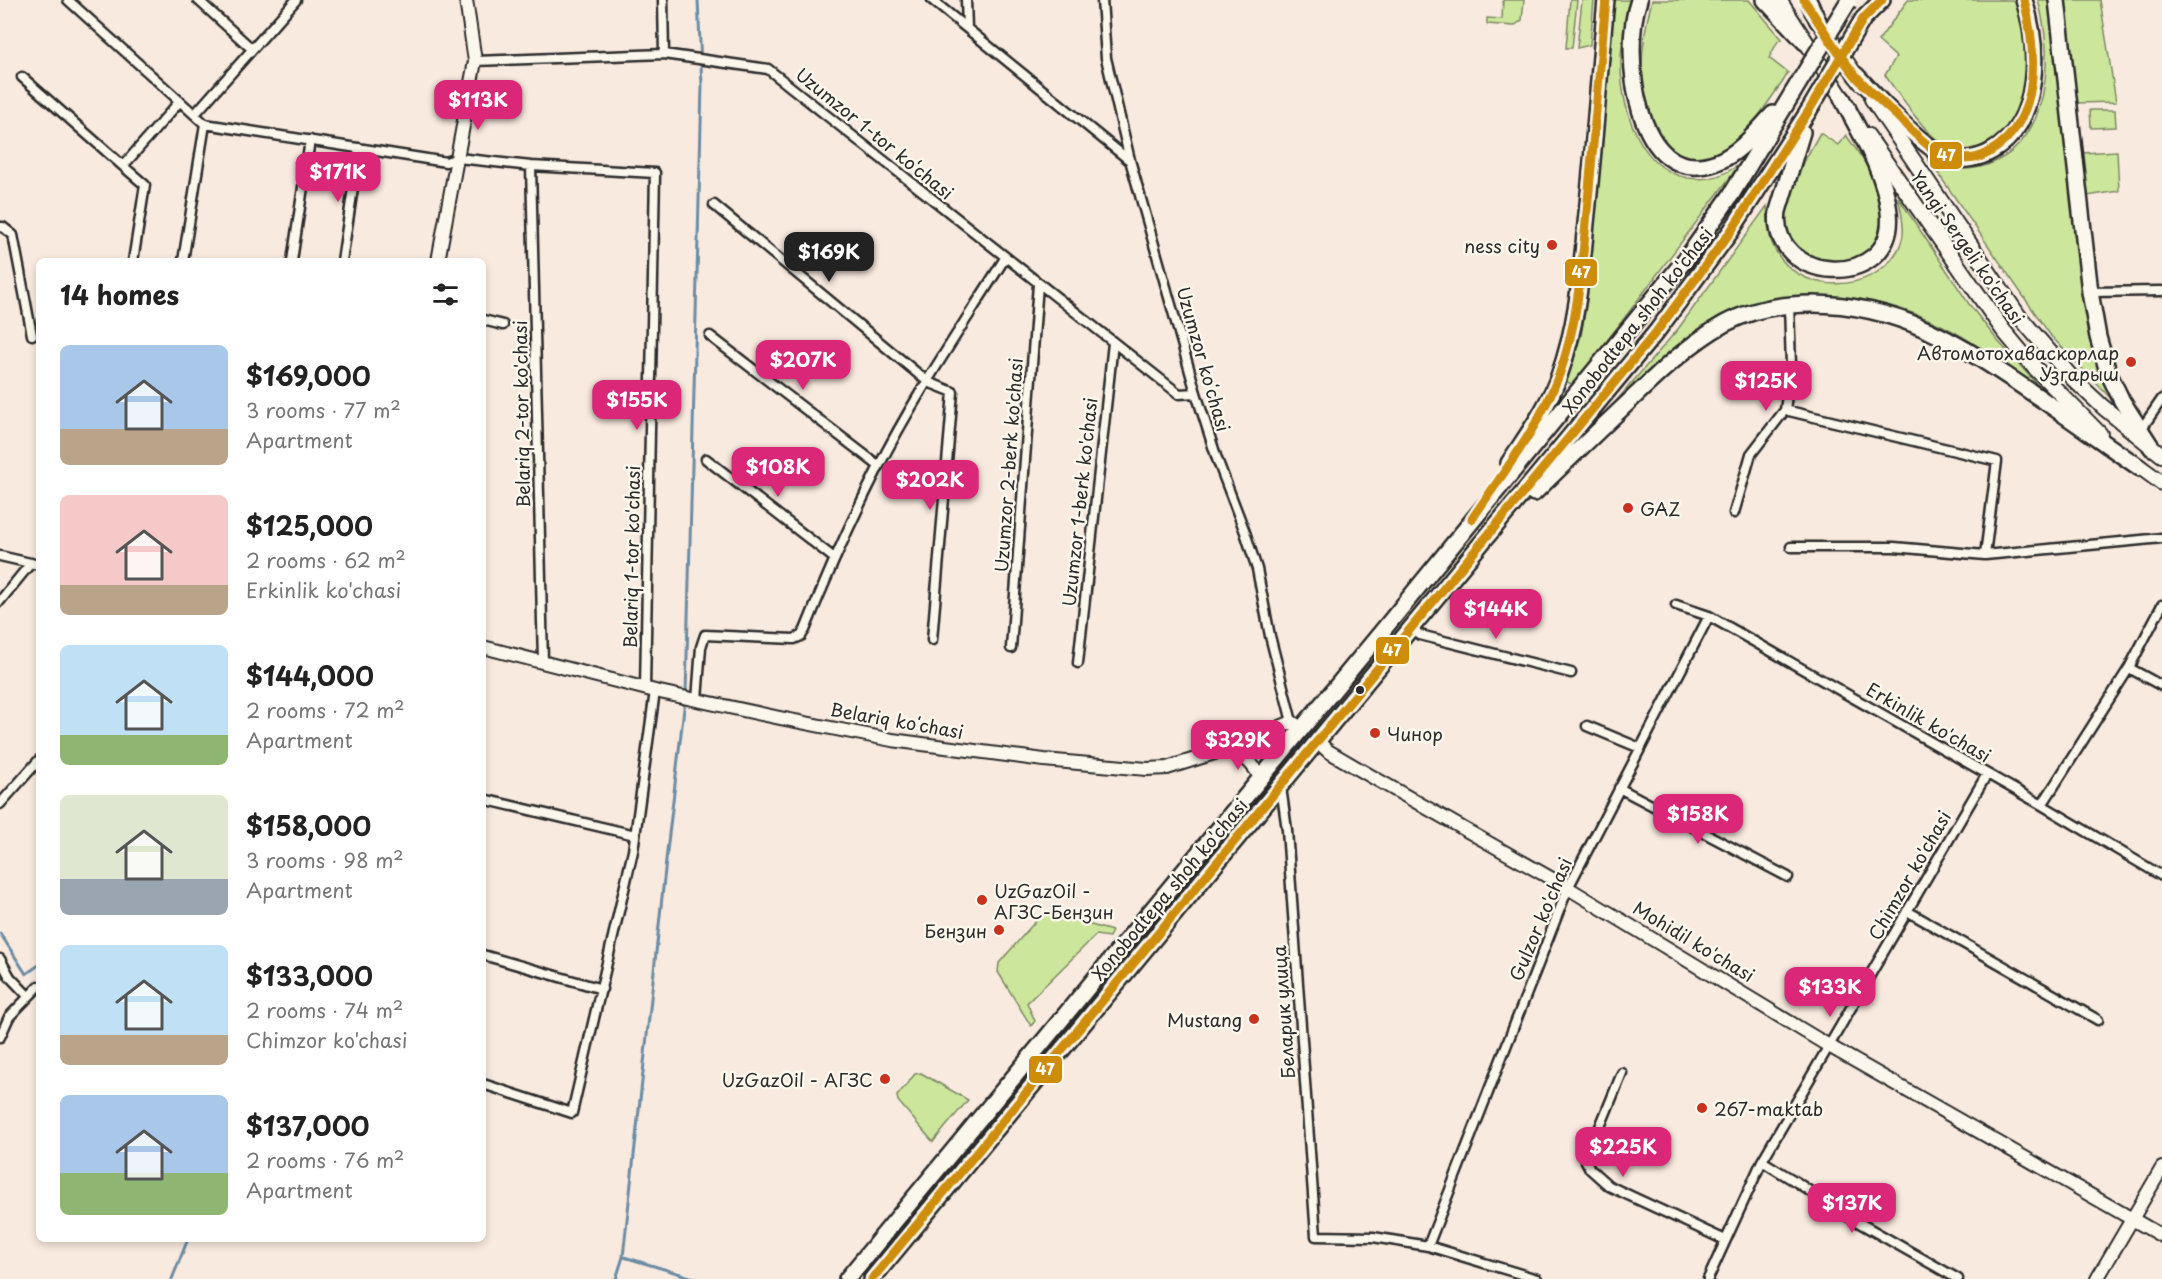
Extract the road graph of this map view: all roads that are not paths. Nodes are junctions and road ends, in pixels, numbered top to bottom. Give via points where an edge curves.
1 (68, 0) edge
2 (198, 0) edge
3 (296, 0) edge
4 (466, 0) edge
5 (663, 0) edge
6 (932, 0) edge
7 (966, 0) edge
8 (1102, 0) edge
9 (1606, 0) edge
10 (1639, 0) edge
11 (1765, 0) edge
12 (1779, 0) edge
13 (1806, 0) edge
14 (1848, 0) edge
15 (1874, 0) edge
16 (1882, 0) edge
17 (2024, 0) edge
18 (2056, 0) edge
19 (1863, 19) junction
20 (1818, 21) joint
21 (967, 28) junction
22 (1805, 42) junction
23 (252, 49) junction
24 (664, 54) junction
25 (475, 62) junction
26 (1856, 75) junction
27 (22, 76) dead end
28 (1792, 94) junction
29 (1842, 98) junction
30 (180, 101) junction
31 (1808, 112) junction
32 (195, 114) junction
33 (205, 124) junction
34 (310, 140) junction
35 (359, 148) junction
36 (458, 158) junction
37 (1130, 160) junction
38 (123, 166) junction
39 (531, 166) junction
40 (714, 205) dead end
41 (0, 227) edge
42 (133, 258) edge
43 (183, 258) edge
44 (292, 258) edge
45 (342, 258) edge
46 (439, 258) edge
47 (1005, 258) junction
48 (1038, 284) junction
49 (2162, 291) edge
50 (2090, 292) junction
51 (1789, 305) junction
52 (486, 321) edge
53 (503, 324) dead end
54 (32, 334) dead end
55 (711, 336) dead end
56 (1113, 343) junction
57 (928, 382) junction
58 (1196, 393) junction
59 (2162, 399) edge
60 (1785, 410) junction
61 (2139, 433) junction
62 (2157, 452) edge
63 (706, 459) dead end
64 (879, 466) junction
65 (2140, 468) junction
66 (2162, 483) edge
67 (1734, 513) dead end
68 (1465, 530) junction
69 (2162, 538) edge
70 (1482, 543) junction
71 (1791, 547) dead end
72 (1984, 555) junction
73 (0, 556) edge
74 (834, 558) junction
75 (35, 564) edge
76 (0, 601) edge
77 (1676, 605) dead end
78 (2162, 605) edge
79 (1709, 616) junction
80 (1411, 628) junction
81 (932, 640) dead end
82 (486, 648) edge
83 (1011, 648) dead end
84 (543, 662) junction
85 (1078, 663) dead end
86 (2129, 668) junction
87 (1570, 673) dead end
88 (2162, 686) edge
89 (650, 690) junction
90 (697, 700) junction
91 (1297, 725) junction
92 (1587, 726) dead end
93 (1317, 741) junction
94 (1640, 748) junction
95 (1227, 749) junction
96 (36, 763) edge
97 (1987, 774) junction
98 (1261, 779) junction
99 (1280, 785) junction
100 (1619, 789) junction
101 (486, 800) edge
102 (0, 804) edge
103 (2042, 805) junction
104 (635, 836) junction
105 (2162, 876) edge
106 (1788, 877) dead end
107 (1568, 888) junction
108 (1907, 910) junction
109 (486, 955) edge
110 (0, 959) edge
111 (36, 989) edge
112 (602, 989) junction
113 (28, 996) junction
114 (1066, 1015) junction
115 (2098, 1020) dead end
116 (1081, 1027) junction
117 (0, 1037) edge
118 (1829, 1046) junction
119 (1622, 1073) dead end
120 (486, 1085) edge
121 (1762, 1161) junction
122 (2162, 1168) edge
123 (2133, 1219) junction
124 (2162, 1236) edge
125 (1725, 1240) junction
126 (1428, 1246) junction
127 (847, 1279) edge
128 (872, 1279) edge
129 (1537, 1279) edge
130 (1708, 1279) edge
131 (1958, 1279) edge
132 (2097, 1279) edge

1 - 30 street
2 - 23 street
3 - 23 street
4 - 25 street
5 - 24 street
6 - 21 street
7 - 21 street
8 - 37 street, Uzumzor koʻchasi via 1106,58
9 - 68 highway via 1592,171 1572,334 1550,396
10 - 28 highway via 1632,36 1637,102 1651,137 1676,160 1697,165 1724,159
11 - 22 highway
12 - 22 main road, Yangi Sergeli ko'chasi
13 - 20 highway
14 - 28 highway, Xonobodtepa shoh ko'chasi, bridge
15 - 19 highway, Xonobodtepa shoh ko'chasi
16 - 19 highway
17 - 26 highway via 2033,48 2029,100 2007,139 1987,154 1963,159 1937,152
18 - 50 highway
19 - 31 highway, Xonobodtepa shoh ko'chasi, bridge
20 - 26 main road, Yangi Sergeli ko'chasi
21 - 37 street
22 - 29 main road, Yangi Sergeli ko'chasi
23 - 32 street
24 - 25 street, Uzumzor 1-tor ko‘chasi
24 - 47 street, Uzumzor 1-tor ko‘chasi via 768,69
25 - 36 street
26 - 61 main road, Yangi Sergeli ko'chasi via 2018,315 2073,379
27 - 38 street
28 - 68 highway, Xonobodtepa shoh ko'chasi via 1731,195 1689,255
29 - 31 highway via 1881,177 1890,213 1883,245 1870,259 1854,267 1833,270 1809,264 1791,252 1779,229 1777,218 1783,190
29 - 65 main road, Yangi Sergeli ko'chasi via 2002,330 2066,401
30 - 32 street
30 - 38 street
31 - 70 highway, Xonobodtepa shoh ko'chasi via 1678,304
32 - 33 street
33 - 34 street
33 - 43 street
34 - 35 street
34 - 44 street
35 - 36 street via 446,162
35 - 45 street
36 - 39 street
36 - 46 street
37 - 58 street, Uzumzor koʻchasi
38 - 42 street via 144,185
39 - 84 street, Belariq 2-tor ko'chasi
39 - 89 street, Belariq 1-tor ko'chasi via 655,173
40 - 57 street
41 - 54 street via 13,235
47 - 48 street, Uzumzor 1-tor ko‘chasi
47 - 57 street
48 - 56 street, Uzumzor 1-tor ko‘chasi
48 - 83 street, Uzumzor 2-berk ko'chasi
49 - 50 street
50 - 61 highway via 2108,372
51 - 60 street via 1791,366
51 - 65 highway via 1859,307 1944,336
51 - 70 highway via 1739,317 1697,342 1648,383
52 - 53 street
55 - 64 street
56 - 58 street, Uzumzor 1-tor ko‘chasi via 1179,394
56 - 85 street, Uzumzor 1-berk ko'chasi
57 - 64 street
57 - 81 street via 953,392
58 - 91 street, Uzumzor koʻchasi via 1257,569 1270,636
59 - 61 street
60 - 67 street via 1751,454
60 - 72 street via 1996,461
61 - 62 highway
63 - 74 street
64 - 74 street
65 - 66 main road, Yangi Sergeli ko'chasi
68 - 91 highway, Xonobodtepa shoh ko'chasi
69 - 72 street
70 - 80 highway, Xonobodtepa shoh ko'chasi
71 - 72 street via 1894,547
73 - 75 street
74 - 90 street via 801,636 794,639 705,635
75 - 76 street
77 - 79 street, Erkinlik ko'chasi
78 - 86 street
79 - 94 street, Gulzor ko'chasi
79 - 97 street, Erkinlik ko'chasi
80 - 87 street via 1420,635
80 - 93 highway, Xonobodtepa shoh ko'chasi
82 - 84 street, Belariq koʻchasi
84 - 89 street, Belariq koʻchasi
86 - 88 street
86 - 103 street
89 - 90 street, Belariq koʻchasi
89 - 104 street, Belariq 1-tor ko'chasi
90 - 95 street, Belariq koʻchasi via 892,740 1044,760 1156,769
91 - 93 highway, Mohidil ko'chasi
91 - 95 street, Belariq koʻchasi
91 - 98 highway, Xonobodtepa shoh ko'chasi
92 - 94 street
93 - 99 highway, Xonobodtepa shoh ko'chasi
93 - 107 street, Mohidil ko'chasi via 1328,751
94 - 100 street, Gulzor ko'chasi
95 - 98 street via 1250,762
96 - 102 street
97 - 103 street, Erkinlik ko'chasi
97 - 108 street, Chimzor ko'chasi
98 - 114 highway, Xonobodtepa shoh ko'chasi
99 - 116 highway, Xonobodtepa shoh ko'chasi
99 - 126 street, Беларик улица via 1287,830 1316,1236 1373,1237
100 - 106 street
100 - 107 street, Gulzor ko'chasi
101 - 104 street
103 - 105 street, Erkinlik ko'chasi
104 - 112 street, Belariq 1-tor ko'chasi
107 - 118 street, Mohidil ko'chasi
107 - 126 street, Gulzor ko'chasi
108 - 115 street
108 - 118 street, Chimzor ko'chasi
109 - 112 street
110 - 113 street
111 - 113 street
112 - 120 street, Belariq 1-tor ko'chasi via 572,1113
113 - 117 street via 9,1017
114 - 116 highway
114 - 127 highway, Xonobodtepa shoh ko'chasi
116 - 128 highway, Xonobodtepa shoh ko'chasi
118 - 121 street, Chimzor ko'chasi
118 - 123 street, Mohidil ko'chasi
119 - 125 street via 1586,1161 1590,1169 1609,1186
121 - 125 street, Chimzor ko'chasi
121 - 131 street via 1835,1209
122 - 123 street
123 - 124 street, Mohidil ko'chasi
123 - 132 street
125 - 130 street, Chimzor ko'chasi
126 - 129 street

